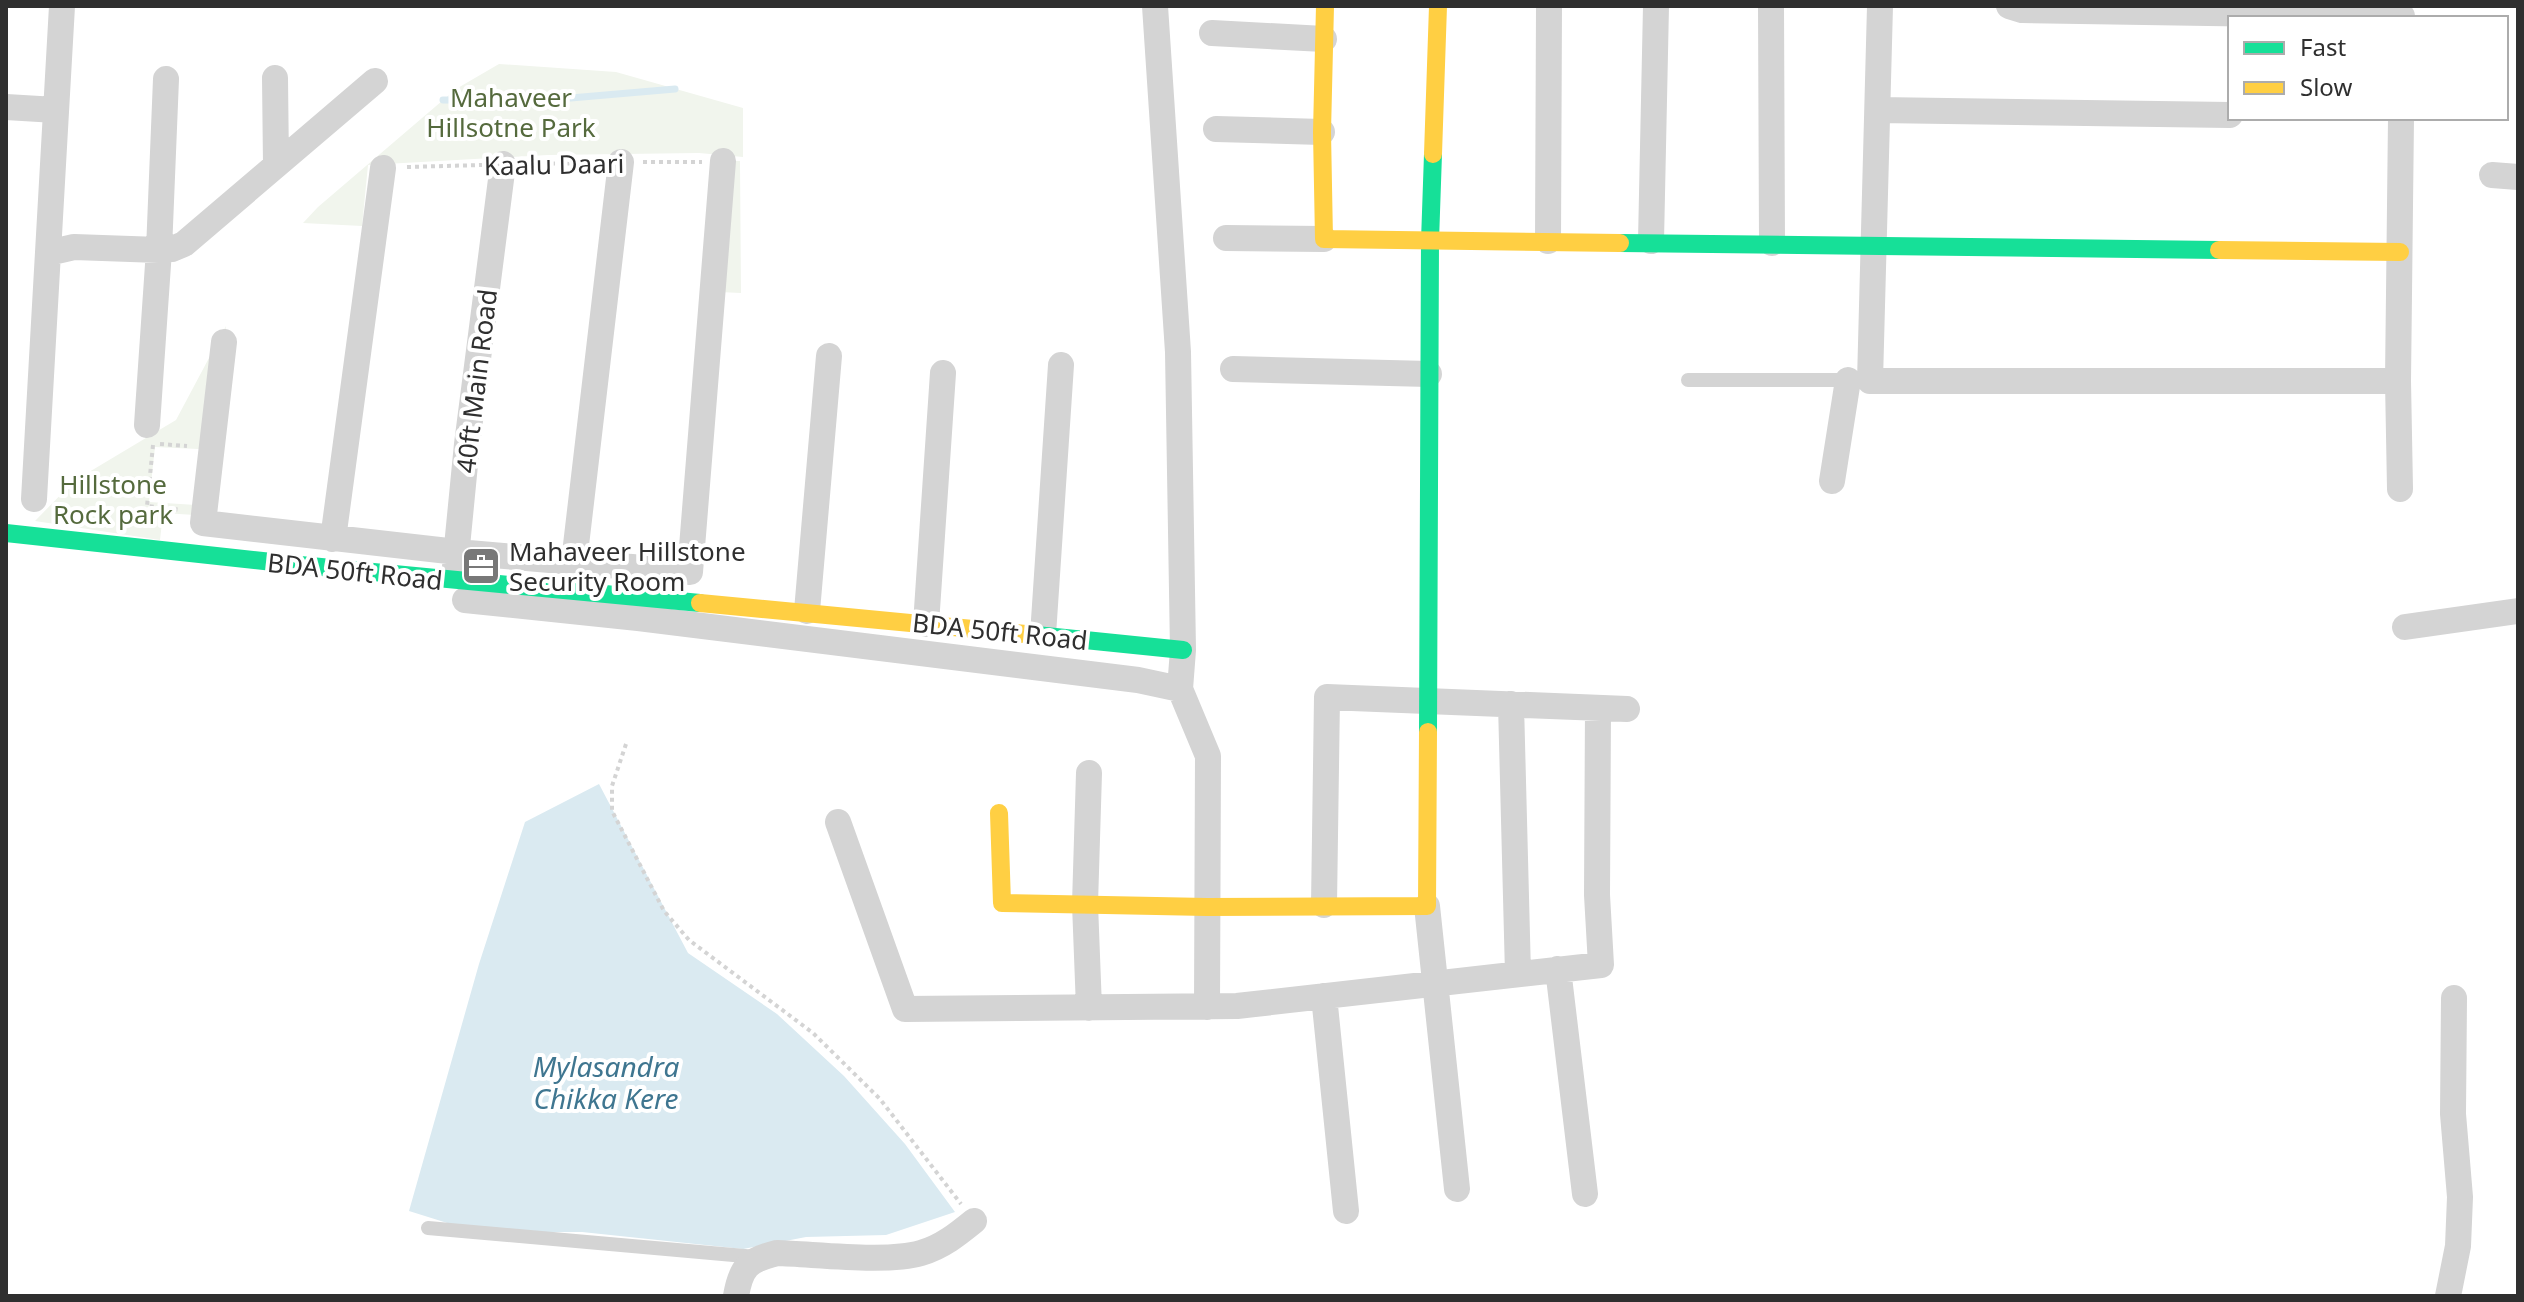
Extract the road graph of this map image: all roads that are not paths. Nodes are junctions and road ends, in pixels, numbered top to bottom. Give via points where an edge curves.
1 (62, 6) edge
2 (1155, 6) edge
3 (1325, 6) edge
4 (1438, 6) edge
5 (1549, 6) edge
6 (1656, 6) edge
7 (1771, 6) edge
8 (1880, 6) edge
9 (2009, 6) edge
10 (2402, 13) edge
11 (1212, 33) dead end
12 (1324, 39) junction
13 (275, 78) dead end
14 (166, 79) dead end
15 (375, 81) dead end
16 (6, 107) edge
17 (56, 110) junction
18 (1878, 110) junction
19 (2228, 115) edge
20 (2401, 120) edge
21 (1216, 129) dead end
22 (1322, 132) junction
23 (723, 161) road end
24 (621, 162) road end
25 (503, 164) road end
26 (276, 165) junction
27 (383, 168) road end
28 (2492, 175) dead end
29 (2518, 177) edge
30 (1226, 238) dead end
31 (1324, 239) junction
32 (1430, 241) junction
33 (1548, 241) junction
34 (1651, 241) junction
35 (1772, 243) junction
36 (1875, 244) junction
37 (159, 250) junction
38 (2400, 252) junction
39 (48, 253) junction
40 (224, 342) dead end
41 (829, 356) dead end
42 (1061, 365) dead end
43 (1233, 369) dead end
44 (943, 373) dead end
45 (1429, 374) junction
46 (1688, 380) dead end
47 (1859, 380) junction
48 (2398, 381) junction
49 (147, 425) dead end
50 (1832, 481) dead end
51 (2400, 489) dead end
52 (34, 499) dead end
53 (6, 533) edge
54 (333, 539) junction
55 (6, 550) edge
56 (457, 552) junction
57 (574, 562) junction
58 (454, 590) junction
59 (807, 611) junction
60 (2518, 611) edge
61 (926, 624) junction
62 (2405, 627) dead end
63 (1043, 635) junction
64 (1183, 650) junction
65 (1180, 689) junction
66 (1427, 701) junction
67 (1511, 704) junction
68 (1598, 708) junction
69 (1627, 709) dead end
70 (1089, 773) dead end
71 (999, 813) dead end
72 (838, 822) dead end
73 (1085, 904) junction
74 (1324, 905) junction
75 (1427, 906) junction
76 (1207, 907) junction
77 (1558, 969) junction
78 (1518, 974) junction
79 (1434, 984) junction
80 (1324, 996) junction
81 (2454, 998) dead end
82 (1207, 1007) junction
83 (1089, 1008) junction
84 (1457, 1189) dead end
85 (1585, 1194) dead end
86 (1346, 1211) dead end
87 (974, 1221) road end
88 (428, 1228) dead end
89 (761, 1257) junction
90 (736, 1296) edge
91 (2448, 1296) edge

1 - 17 street
2 - 64 street via 1178,352
3 - 12 street
4 - 32 street
5 - 33 street
6 - 34 street
7 - 35 street
8 - 18 street
9 - 10 street
11 - 12 street
12 - 22 street
13 - 26 street
14 - 37 street
15 - 26 street
16 - 17 street
17 - 39 street
18 - 19 street
18 - 36 street
20 - 38 street
21 - 22 street
22 - 31 street
23 - 57 street via 690,572
24 - 57 street
25 - 56 street, 40ft Main Road
26 - 37 street via 184,244
27 - 54 street
28 - 29 street
30 - 31 street
31 - 32 street
32 - 33 street
32 - 45 street
33 - 34 street
34 - 35 street
35 - 36 street
36 - 38 street
36 - 47 street
37 - 39 street via 74,247
37 - 49 street
38 - 48 street
39 - 52 street
40 - 54 street via 203,523
41 - 59 street
42 - 63 street
43 - 45 street
44 - 61 street
45 - 66 street
46 - 47 lane
47 - 48 street
47 - 50 street
48 - 51 street
53 - 58 street, BDA 50ft Road
54 - 56 street
55 - 58 street, BDA 50ft Road
56 - 57 street
56 - 58 street, 40ft Main Road
58 - 59 street, BDA 50ft Road
58 - 65 street, BDA 50ft Road
59 - 61 street, BDA 50ft Road
60 - 62 street
61 - 63 street, BDA 50ft Road
63 - 64 street, BDA 50ft Road
64 - 65 street
65 - 76 street via 1208,756
66 - 67 street
66 - 74 street via 1327,697
66 - 75 street
67 - 68 street
67 - 78 street
68 - 69 street
68 - 77 street via 1601,965
70 - 73 street
71 - 73 street via 1002,903
72 - 83 street via 905,1009
73 - 76 street
73 - 83 street
74 - 75 street
74 - 76 street
75 - 79 street
76 - 82 street
77 - 78 street
77 - 85 street
78 - 79 street
79 - 80 street
79 - 84 street
80 - 82 street
80 - 86 street
81 - 91 street via 2453,1114 2460,1197
82 - 83 street
87 - 89 street via 949,1241 897,1257
88 - 89 lane
89 - 90 street via 740,1275

